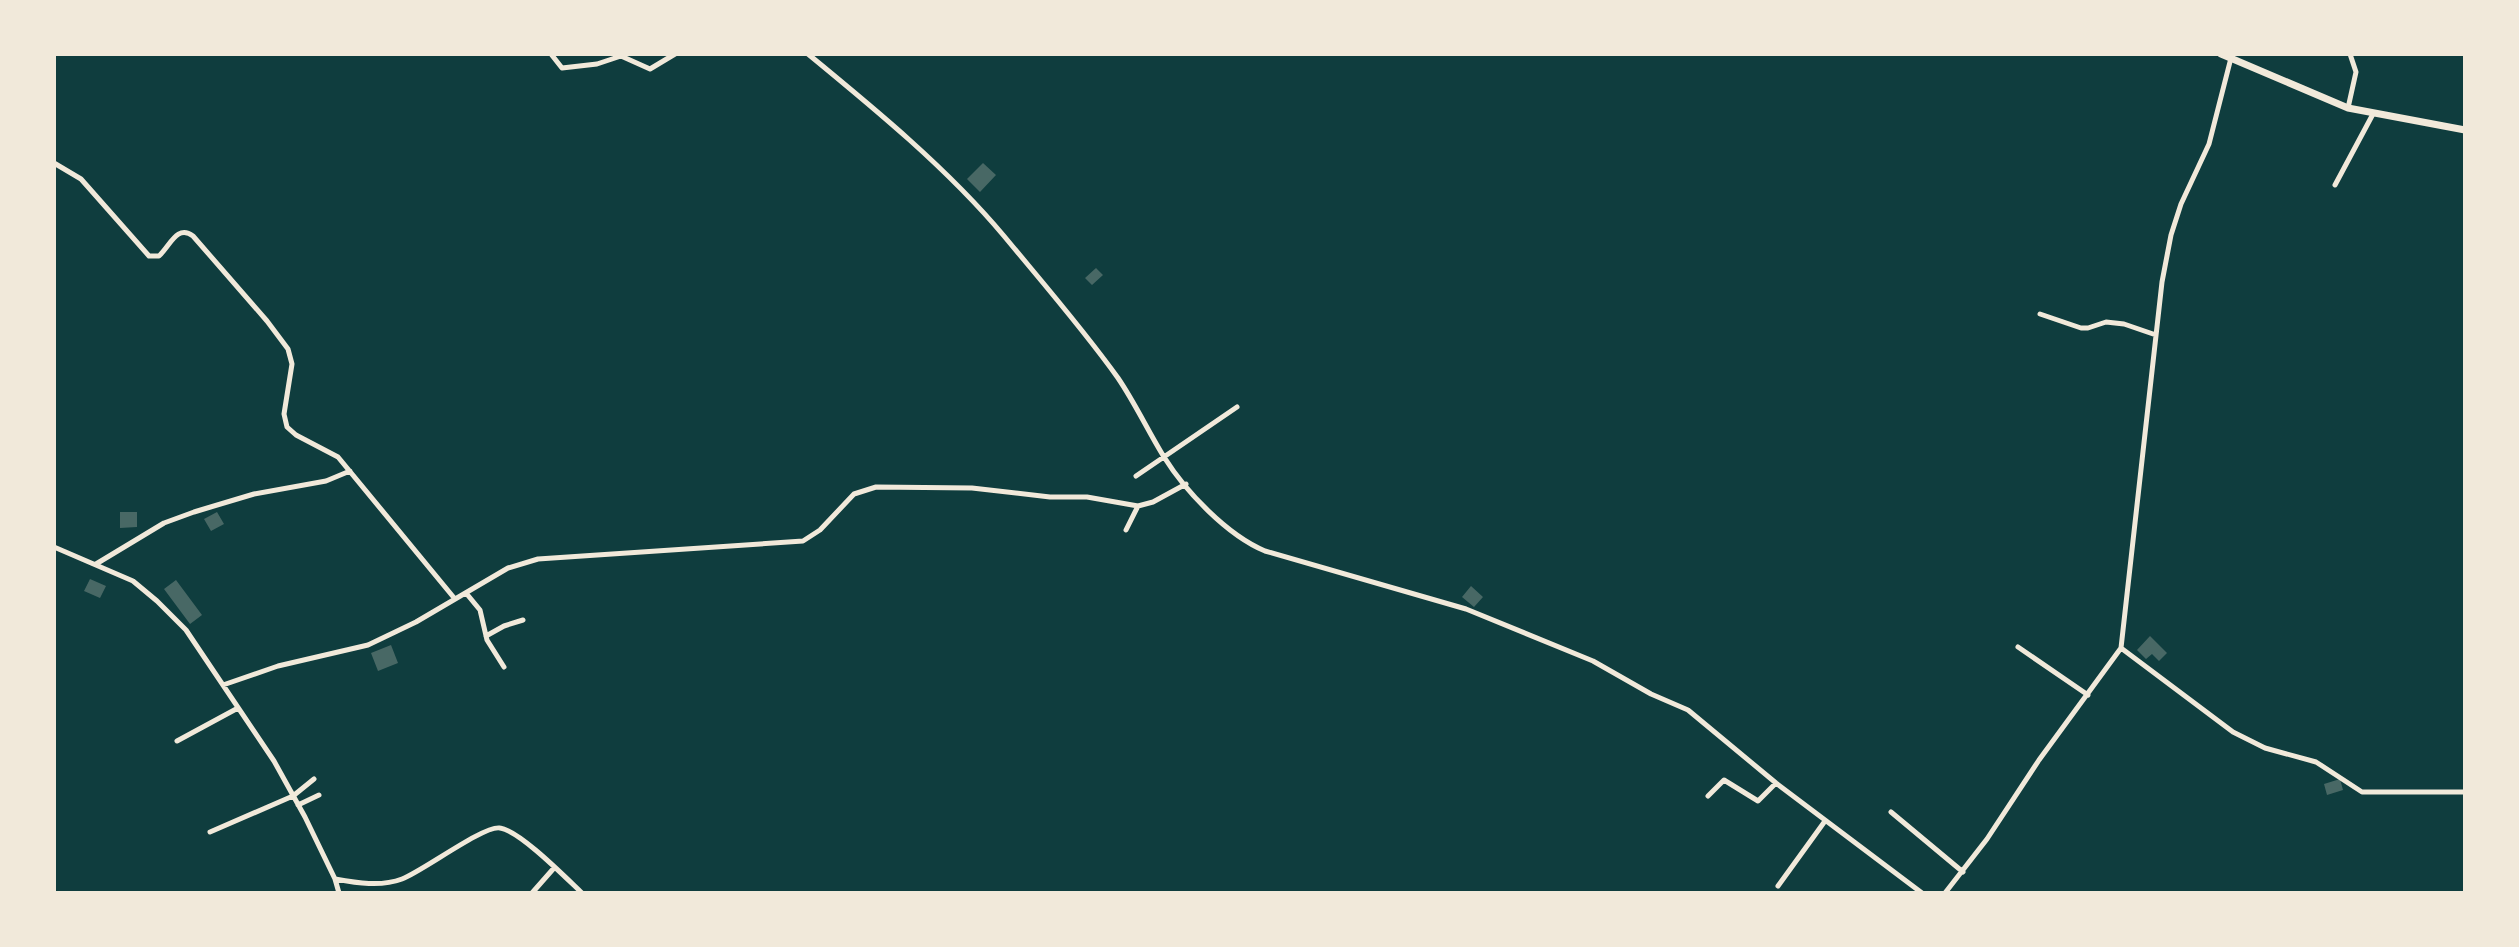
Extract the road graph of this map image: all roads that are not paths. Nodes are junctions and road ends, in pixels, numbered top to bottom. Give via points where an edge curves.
1 (551, 54) edge
2 (675, 54) edge
3 (808, 54) edge
4 (2221, 54) edge
5 (2350, 54) edge
6 (2231, 56) edge
7 (2348, 108) junction
8 (2373, 114) junction
9 (2465, 130) edge
10 (54, 164) edge
11 (2335, 185) dead end
12 (2040, 314) dead end
13 (2156, 335) junction
14 (1237, 407) dead end
15 (1164, 457) junction
16 (350, 471) junction
17 (1136, 476) dead end
18 (1186, 484) junction
19 (1138, 506) junction
20 (1126, 530) dead end
21 (54, 547) edge
22 (95, 565) junction
23 (466, 593) junction
24 (455, 599) junction
25 (523, 620) dead end
26 (486, 636) junction
27 (2018, 647) dead end
28 (2121, 648) junction
29 (504, 667) dead end
30 (223, 685) junction
31 (2088, 695) junction
32 (238, 708) junction
33 (177, 741) dead end
34 (314, 779) dead end
35 (1776, 783) junction
36 (2465, 792) edge
37 (319, 795) dead end
38 (293, 796) junction
39 (1708, 796) dead end
40 (298, 805) junction
41 (1891, 812) dead end
42 (1825, 821) junction
43 (210, 832) dead end
44 (554, 868) junction
45 (1963, 872) junction
46 (335, 879) junction
47 (1778, 886) dead end
48 (339, 893) edge
49 (532, 893) edge
50 (582, 893) edge
51 (1922, 893) edge
52 (1945, 893) edge

1 - 2 street via 564,68 621,56 650,69
3 - 15 street via 943,173 1001,233 1119,379
4 - 6 street
5 - 7 street via 2356,72
6 - 7 street
6 - 13 street via 2209,144 2171,235
7 - 8 street
8 - 9 street
8 - 11 street
10 - 16 street via 81,179 149,256 159,256 179,233 193,236 288,349 292,364 284,414 287,427 332,452
12 - 13 street via 2081,328 2106,322
13 - 28 street
14 - 15 street
15 - 17 street
15 - 18 street
16 - 22 street via 174,520
16 - 24 street
18 - 19 street
18 - 35 street via 1219,521 1256,548 1466,609 1593,661 1695,714
19 - 20 street
19 - 23 street via 972,488 876,487 854,494 803,541 538,559 508,568
21 - 22 street
22 - 30 street via 133,581 165,608
23 - 24 street
23 - 26 street via 480,610
24 - 30 street via 368,645
25 - 26 street
26 - 29 street
27 - 31 street
28 - 31 street
28 - 36 street via 2233,732 2265,748 2316,762 2362,792
30 - 32 street
31 - 45 street
32 - 33 street
32 - 38 street
34 - 38 street
35 - 39 street via 1758,801 1724,780
35 - 42 street
37 - 40 street
38 - 40 street
38 - 43 street
40 - 46 street
41 - 45 street
42 - 47 street
42 - 51 street
44 - 46 street via 499,827 403,879 363,884
44 - 49 street
44 - 50 street
45 - 52 street
46 - 48 street

